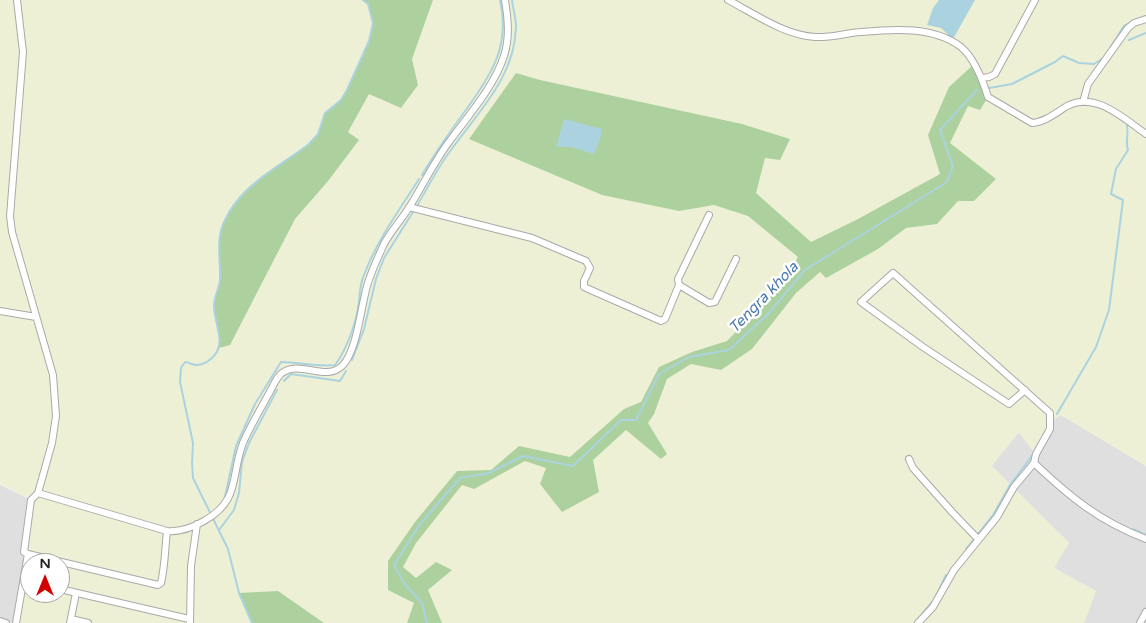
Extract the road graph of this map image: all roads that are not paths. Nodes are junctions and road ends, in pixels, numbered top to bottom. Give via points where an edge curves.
1 (17, 0) edge
2 (505, 0) edge
3 (728, 0) edge
4 (1035, 0) edge
5 (1146, 19) edge
6 (982, 78) junction
7 (1083, 102) junction
8 (1146, 134) edge
9 (409, 207) junction
10 (709, 215) dead end
11 (736, 259) dead end
12 (679, 285) junction
13 (0, 311) edge
14 (36, 317) junction
15 (1025, 390) junction
16 (909, 459) dead end
17 (1034, 463) junction
18 (38, 493) junction
19 (198, 524) junction
20 (168, 531) junction
21 (978, 539) junction
22 (1146, 539) edge
23 (26, 553) edge
24 (70, 564) edge
25 (70, 592) edge
26 (76, 593) junction
27 (20, 600) edge
28 (1146, 612) edge
29 (0, 621) edge
30 (70, 621) edge
31 (190, 621) edge
32 (6, 623) edge
33 (16, 623) edge
34 (88, 623) edge
35 (918, 623) edge
36 (1140, 623) edge

1 - 14 street via 23,52 10,216
2 - 9 street via 509,27 499,68 483,96 439,156
3 - 6 street via 785,30 816,37 882,31 939,35 961,48
4 - 6 street via 995,74
5 - 7 street via 1134,23 1123,34 1088,84
6 - 7 street via 988,97 1032,123 1076,102
7 - 8 street via 1103,104
9 - 12 street via 532,238 586,261 590,268 584,288 661,321 665,319
9 - 19 street via 385,243 374,268 348,360 332,372 296,368 282,373 244,442 226,504
10 - 12 street via 680,274
11 - 12 street via 715,302 709,303
13 - 14 street
14 - 18 street via 53,375 56,416
15 - 15 street via 893,273 861,302 1009,404
15 - 17 street via 1050,413 1050,429
16 - 21 street via 919,475
17 - 21 street
17 - 22 street via 1075,500 1118,527
18 - 20 street
18 - 23 street via 31,500
19 - 20 street via 179,532
19 - 31 street via 191,566
20 - 24 street via 163,576 158,585
21 - 35 street via 954,570 933,607
25 - 26 street
26 - 30 street
26 - 31 street
27 - 33 street
28 - 36 street
29 - 32 street
30 - 34 street

